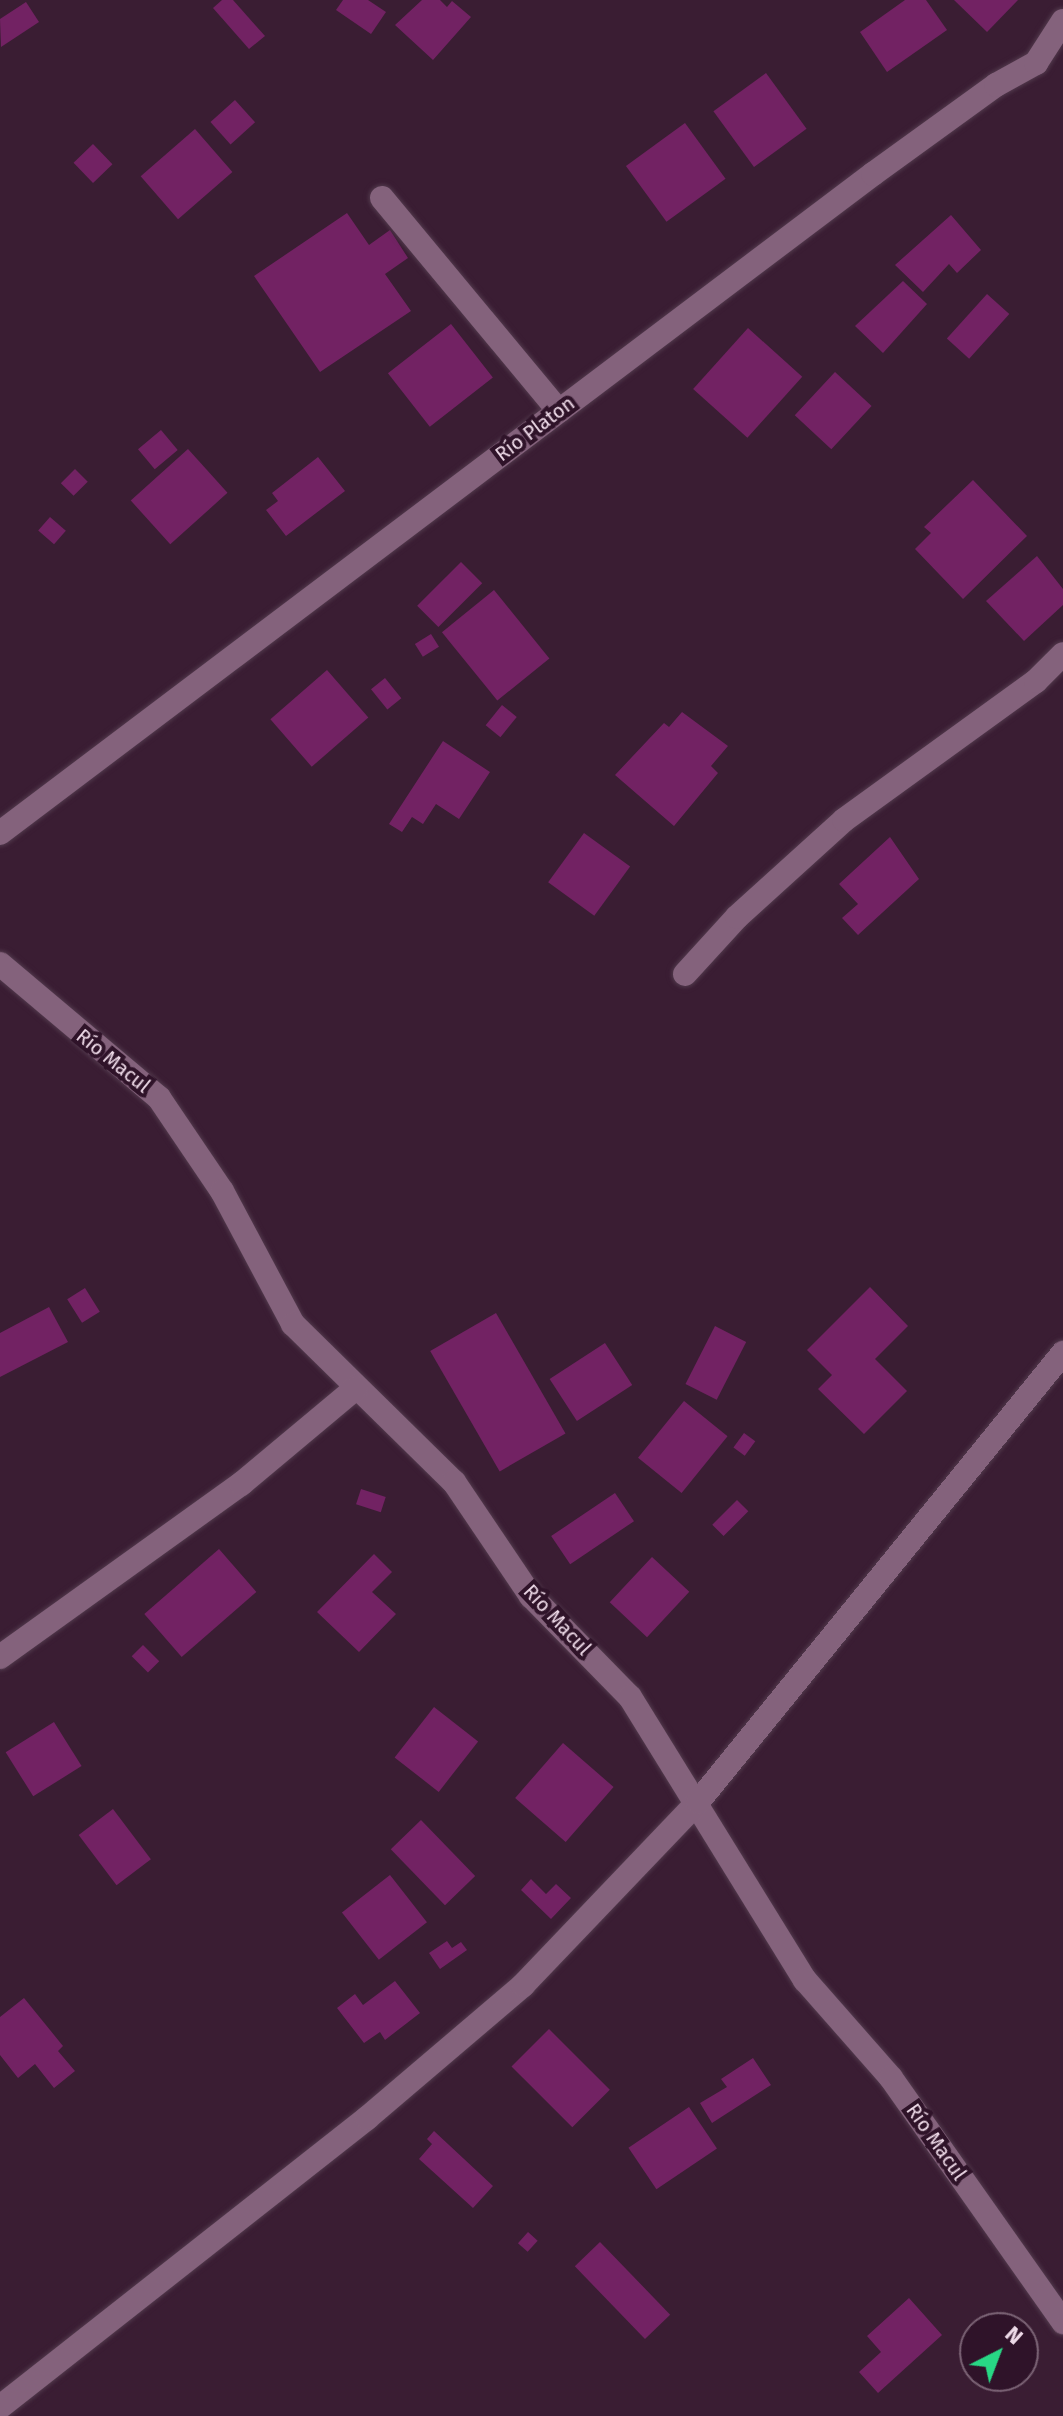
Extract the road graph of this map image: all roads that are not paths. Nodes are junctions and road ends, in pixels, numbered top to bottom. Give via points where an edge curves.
1 (1063, 21) edge
2 (1063, 48) edge
3 (1036, 63) junction
4 (382, 198) dead end
5 (559, 411) junction
6 (1063, 654) edge
7 (0, 833) edge
8 (0, 964) edge
9 (685, 974) dead end
10 (1063, 1353) edge
11 (356, 1388) junction
12 (0, 1657) edge
13 (698, 1802) junction
14 (1063, 2322) edge
15 (0, 2407) edge

1 - 3 street, Río Platon
2 - 3 street
3 - 5 street, Río Platon via 897,156
4 - 5 street
5 - 7 street, Río Platon
6 - 9 street via 1036,681 844,820 737,917
8 - 11 street, Río Macul via 159,1098 222,1191 293,1324
10 - 13 street
11 - 12 street via 241,1484
11 - 13 street, Río Macul via 454,1482 531,1596 630,1697
13 - 14 street, Río Macul via 805,1980 891,2078
13 - 15 street via 511,1995 367,2118

